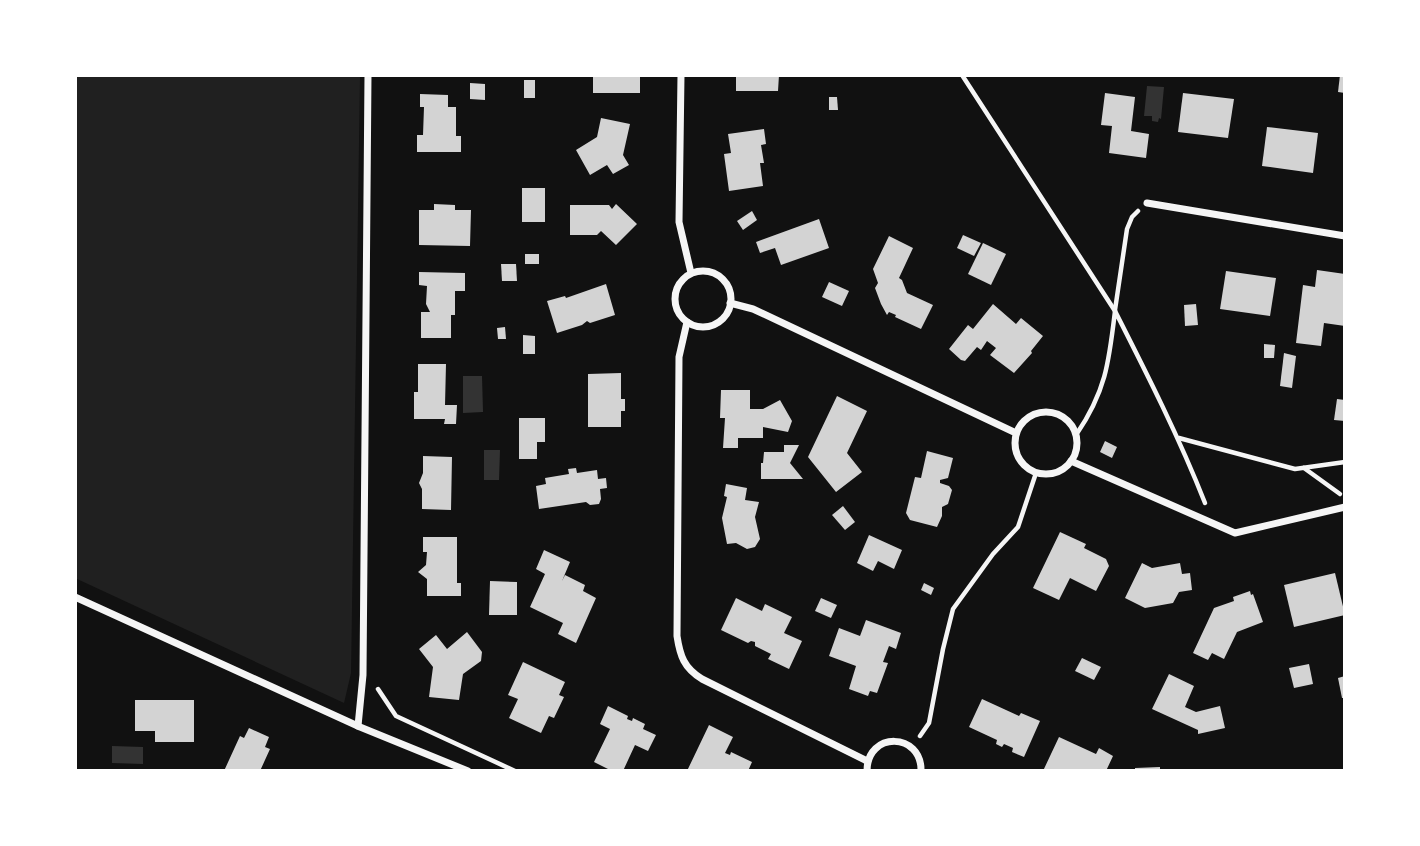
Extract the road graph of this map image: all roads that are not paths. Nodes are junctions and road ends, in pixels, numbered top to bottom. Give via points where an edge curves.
1 (368, 75) edge
2 (681, 75) edge
3 (1147, 203) road end
4 (1345, 236) edge
5 (691, 274) junction
6 (730, 303) junction
7 (687, 322) junction
8 (1016, 433) junction
9 (1071, 461) junction
10 (1345, 507) edge
11 (75, 597) edge
12 (358, 726) junction
13 (867, 761) junction
14 (468, 771) edge
15 (867, 771) edge
16 (921, 771) edge

1 - 12 street via 363,675
2 - 5 street via 679,222
3 - 4 street
5 - 6 street via 716,274 727,286
5 - 7 street via 676,292 676,309
6 - 7 street via 714,325
6 - 8 street via 753,309
7 - 13 street via 680,356 677,636 682,660 702,679
8 - 9 street via 1018,457 1026,467 1056,472
8 - 9 street via 1033,414 1060,414 1076,435 1077,449
9 - 10 street via 1235,533
11 - 12 street
12 - 14 street
13 - 15 street
13 - 16 street via 876,747 900,741 919,757

